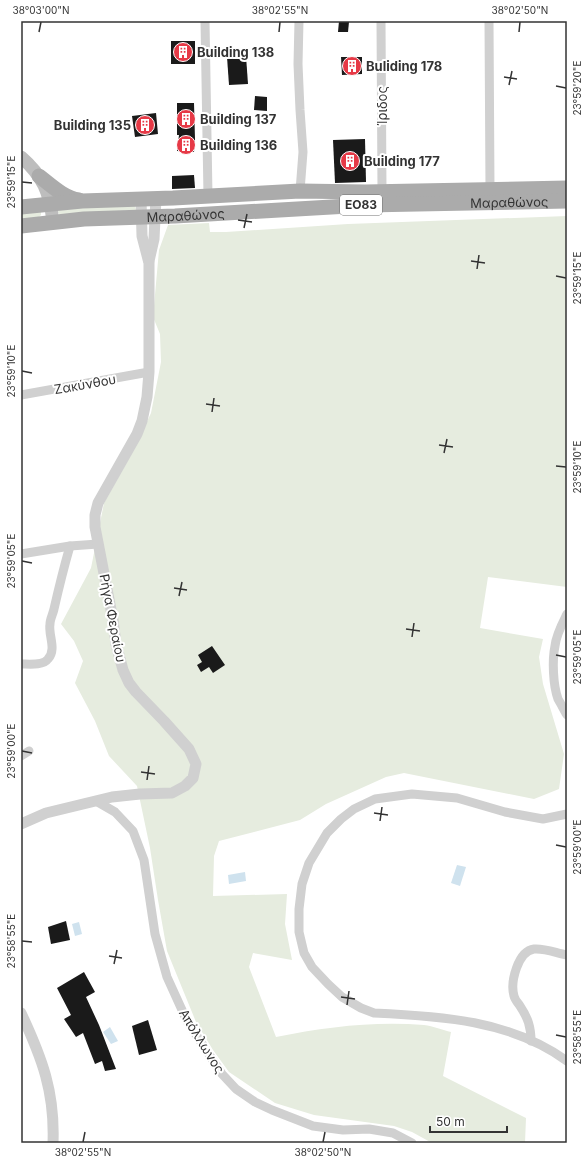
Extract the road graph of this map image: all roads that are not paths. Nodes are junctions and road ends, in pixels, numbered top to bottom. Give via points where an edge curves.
1 (205, 21) edge
2 (298, 21) edge
3 (381, 21) edge
4 (489, 21) edge
5 (21, 157) edge
6 (40, 176) junction
7 (567, 188) edge
8 (490, 190) junction
9 (300, 191) junction
10 (382, 192) junction
11 (208, 196) junction
12 (156, 198) junction
13 (141, 199) junction
14 (82, 201) junction
15 (567, 201) edge
16 (51, 204) junction
17 (21, 207) edge
18 (156, 216) junction
19 (141, 217) junction
20 (53, 222) junction
21 (21, 226) edge
22 (148, 263) junction
23 (149, 372) junction
24 (21, 395) edge
25 (98, 544) junction
26 (70, 546) junction
27 (21, 554) edge
28 (567, 614) edge
29 (21, 664) edge
30 (567, 716) edge
31 (96, 801) junction
32 (567, 814) edge
33 (21, 824) edge
34 (567, 955) edge
35 (21, 1012) edge
36 (531, 1041) junction
37 (567, 1061) edge
38 (53, 1143) edge
39 (412, 1143) edge

1 - 11 street
2 - 9 street via 303,152
3 - 10 street, Ίριδος
4 - 8 street
5 - 6 main road
6 - 14 main road via 72,199
6 - 16 main road
7 - 8 main road, Μαραθώνος / ΕΟ83
8 - 10 main road, Μαραθώνος / ΕΟ83
9 - 10 main road, Μαραθώνος / ΕΟ83
9 - 11 main road, Μαραθώνος / ΕΟ83
11 - 12 main road, Μαραθώνος / ΕΟ83
12 - 13 main road, Μαραθώνος / ΕΟ83
12 - 18 street
13 - 14 main road, Μαραθώνος / ΕΟ83
13 - 19 street
14 - 16 main road, Μαραθώνος / ΕΟ83
15 - 18 main road, Μαραθώνος / ΕΟ83 via 366,205
16 - 17 main road, Μαραθώνος / ΕΟ83
16 - 20 main road
18 - 19 main road, Μαραθώνος / ΕΟ83
18 - 22 street
19 - 20 main road, Μαραθώνος / ΕΟ83
19 - 22 street
20 - 21 main road, Μαραθώνος / ΕΟ83
22 - 23 street, Ρήγα Φεραίου
23 - 24 street, Ζακύνθου
23 - 25 street, Ρήγα Φεραίου via 142,421 98,503 95,515
25 - 26 street
25 - 31 street, Ρήγα Φεραίου via 123,670 136,692 189,749 196,764 192,778 185,786 172,793 140,794
26 - 27 street
26 - 29 street via 50,623 51,653 47,660 41,663
28 - 30 street via 554,646 554,670 558,698
31 - 33 street, Ρήγα Φεραίου via 46,813
31 - 39 street, Απόλλωνος via 115,812 133,832 144,860 155,934 167,976 187,1021 206,1051 236,1089 255,1102 313,1126 393,1133
32 - 36 street via 543,818 505,812 457,798 412,794 375,799 350,812 327,833 309,863 302,884 299,932 304,953 312,967 342,998 374,1013 467,1020 501,1029
34 - 36 street via 532,949 524,954 516,969 512,985 514,997 531,1028
35 - 38 street via 48,1082 52,1104
36 - 37 street

